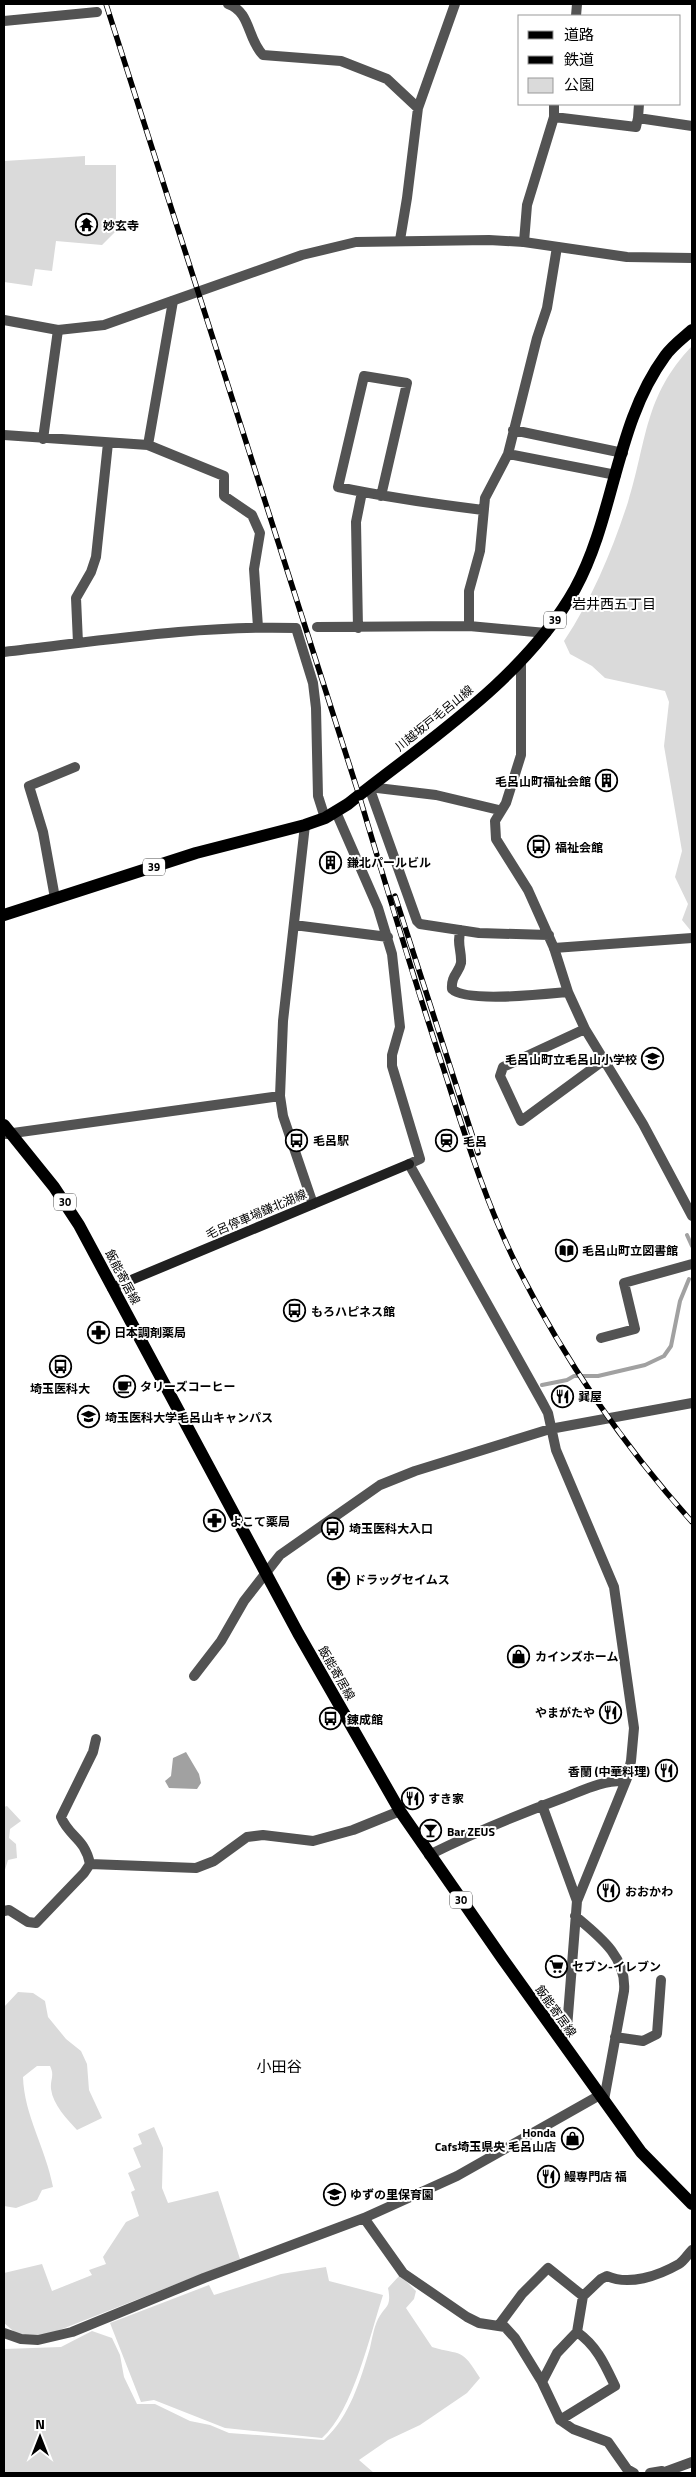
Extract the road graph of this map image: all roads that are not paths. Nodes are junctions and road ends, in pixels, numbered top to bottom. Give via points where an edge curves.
1 (228, 4) edge
2 (454, 4) edge
3 (97, 12) dead end
4 (4, 21) edge
5 (554, 105) edge
6 (639, 105) edge
7 (418, 108) junction
8 (554, 118) junction
9 (638, 118) junction
10 (692, 126) edge
11 (400, 240) junction
12 (524, 242) junction
13 (557, 247) junction
14 (692, 258) edge
15 (173, 301) junction
16 (4, 320) edge
17 (58, 330) junction
18 (692, 330) edge
19 (513, 430) junction
20 (4, 436) edge
21 (43, 439) junction
22 (108, 443) junction
23 (148, 445) junction
24 (623, 452) junction
25 (508, 454) junction
26 (616, 475) junction
27 (362, 492) junction
28 (381, 496) junction
29 (483, 510) junction
30 (469, 626) junction
31 (258, 627) junction
32 (317, 627) dead end
33 (358, 628) junction
34 (546, 633) junction
35 (78, 643) junction
36 (4, 652) edge
37 (521, 662) junction
38 (75, 767) dead end
39 (369, 787) junction
40 (499, 810) junction
41 (331, 815) junction
42 (305, 825) junction
43 (55, 898) junction
44 (4, 915) edge
45 (294, 925) junction
46 (461, 930) junction
47 (548, 935) junction
48 (388, 937) junction
49 (692, 938) edge
50 (554, 948) junction
51 (568, 992) junction
52 (584, 1029) junction
53 (604, 1060) junction
54 (280, 1096) junction
55 (6, 1131) edge
56 (409, 1164) junction
57 (313, 1204) junction
58 (692, 1216) edge
59 (692, 1264) edge
60 (112, 1288) junction
61 (601, 1338) dead end
62 (692, 1403) edge
63 (550, 1429) junction
64 (265, 1572) junction
65 (194, 1676) dead end
66 (96, 1739) dead end
67 (625, 1781) junction
68 (542, 1806) junction
69 (400, 1811) junction
70 (429, 1855) junction
71 (90, 1864) junction
72 (577, 1901) junction
73 (4, 1912) edge
74 (575, 1916) junction
75 (661, 1980) dead end
76 (616, 2038) junction
77 (561, 2042) junction
78 (602, 2098) junction
79 (692, 2204) edge
80 (364, 2218) junction
81 (692, 2250) edge
82 (583, 2296) junction
83 (499, 2325) junction
84 (577, 2332) junction
85 (4, 2333) edge
86 (542, 2382) junction
87 (560, 2420) junction
88 (692, 2462) edge
89 (662, 2472) edge
90 (634, 2473) edge
91 (650, 2473) edge

1 - 7 street via 243,13 255,47 263,55 341,61 386,79
2 - 7 street
3 - 4 street
5 - 8 street
6 - 9 street
7 - 11 street
8 - 9 street via 636,127
8 - 12 street via 527,205
9 - 10 street
11 - 12 street
11 - 15 street via 356,242 326,248
12 - 13 street
13 - 14 street via 627,257
13 - 19 street via 547,308
15 - 17 street via 104,325
15 - 23 street
16 - 17 street
17 - 21 street
18 - 24 main road, 川越坂戸毛呂山線 / 39 via 666,354 652,375
19 - 24 street
19 - 25 street
20 - 21 street
21 - 22 street
22 - 23 street
22 - 35 street via 96,557 76,598
23 - 31 street via 224,476 224,496 252,515 260,533 254,569
24 - 26 main road, 川越坂戸毛呂山線 / 39
25 - 26 street
25 - 29 street via 485,498
26 - 34 main road, 川越坂戸毛呂山線 / 39 via 595,547 575,589
27 - 28 street
27 - 28 street via 338,487 364,376 407,384
27 - 33 street via 356,522
28 - 29 street
29 - 30 street via 480,551 469,591
30 - 33 street
30 - 34 street
31 - 35 street
31 - 41 street via 296,628 313,683 318,796
32 - 33 street
34 - 37 main road, 川越坂戸毛呂山線 / 39
35 - 36 street
37 - 39 main road, 川越坂戸毛呂山線 / 39
37 - 40 street via 521,754 506,803
38 - 43 street via 29,786 43,832
39 - 40 street via 436,795
39 - 41 main road, 川越坂戸毛呂山線 / 39
39 - 46 street via 417,921
40 - 47 street via 495,821 496,839 528,890
41 - 42 main road, 川越坂戸毛呂山線 / 39
41 - 48 street via 365,877
42 - 43 main road, 川越坂戸毛呂山線 / 39 via 196,853
42 - 45 street
43 - 44 main road, 川越坂戸毛呂山線 / 39
45 - 48 street
45 - 54 street via 283,1021
46 - 47 street
46 - 51 street via 458,939 461,963 452,980 452,989 457,994 476,997
47 - 50 street
48 - 56 street via 400,1011 392,1066 420,1159
49 - 50 street
50 - 51 street
51 - 52 street
52 - 53 street
52 - 53 street via 503,1067 500,1076 520,1120
53 - 58 street via 643,1124
54 - 55 street
54 - 57 street
55 - 60 main road, 飯能寄居線 / 30 via 42,1170 70,1211
56 - 57 main road, 毛呂停車場鎌北湖線
56 - 63 street via 542,1400
57 - 60 main road, 毛呂停車場鎌北湖線
59 - 61 street via 624,1283 635,1329
60 - 64 main road, 飯能寄居線 / 30
62 - 63 street
63 - 64 street via 380,1485 280,1555
63 - 67 street via 614,1587 634,1728 631,1761
64 - 65 street via 221,1641
64 - 69 main road, 飯能寄居線 / 30
66 - 71 street via 93,1752 61,1817 82,1842
67 - 68 street via 609,1781
67 - 72 street
68 - 70 street via 472,1833
68 - 72 street
69 - 70 main road, 飯能寄居線 / 30
69 - 71 street via 353,1830 313,1841 264,1835 247,1838 214,1861 196,1868
70 - 77 main road, 飯能寄居線 / 30
71 - 73 street via 36,1923 32,1924 8,1910
72 - 74 street
74 - 76 street via 600,1937 619,1960 624,1991
74 - 77 street via 568,2028
75 - 76 street via 657,2034 643,2041
76 - 78 street
77 - 78 main road, 飯能寄居線 / 30
78 - 79 main road, 飯能寄居線 / 30 via 641,2152
78 - 80 street via 457,2176
80 - 83 street via 402,2273 480,2323
80 - 85 street via 72,2332 38,2340
81 - 82 street via 681,2264 637,2280 600,2278
82 - 83 street via 548,2268 522,2294
82 - 84 street
83 - 86 street via 515,2338
84 - 86 street via 557,2353
84 - 87 street via 600,2355 615,2386
86 - 87 street
87 - 90 street via 573,2429 608,2442 627,2470
88 - 89 street
89 - 91 street

